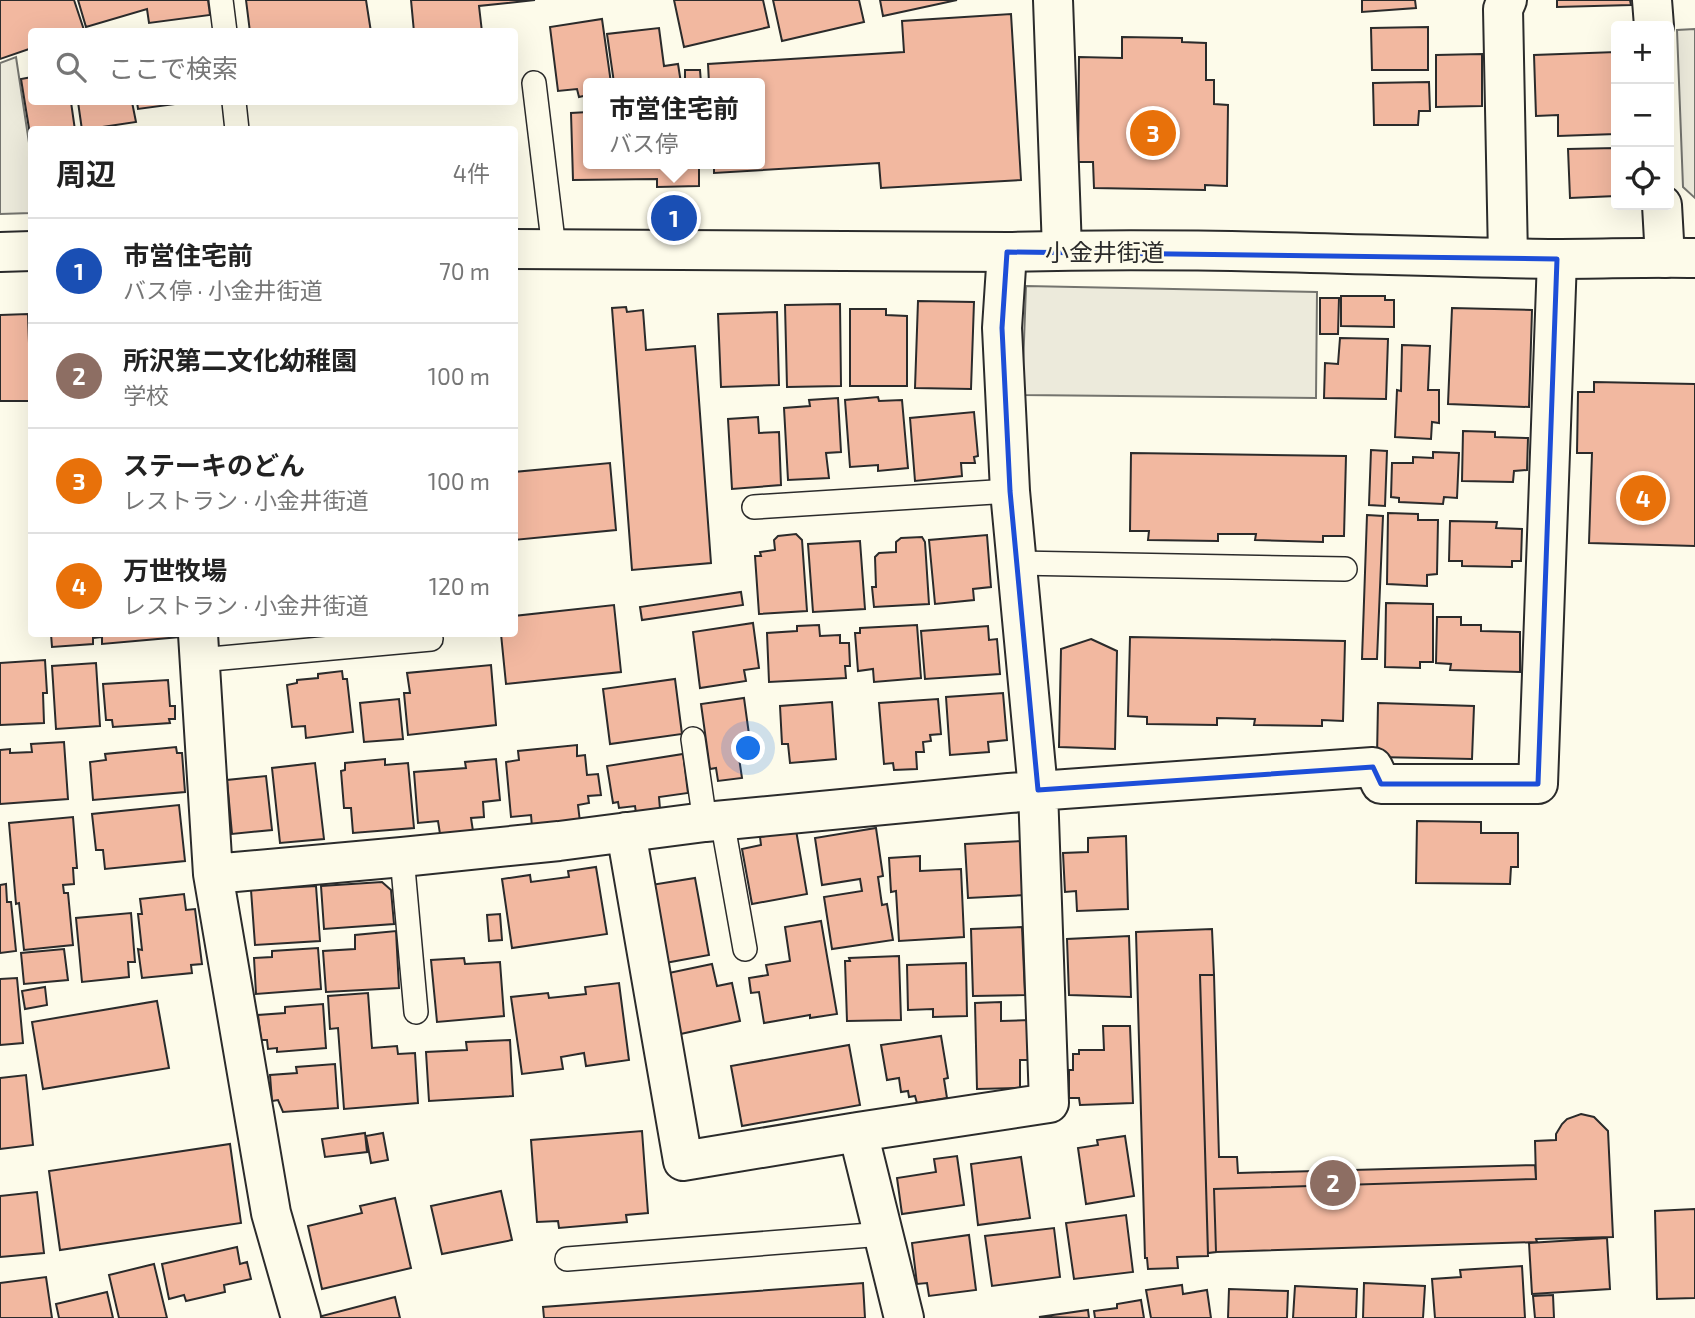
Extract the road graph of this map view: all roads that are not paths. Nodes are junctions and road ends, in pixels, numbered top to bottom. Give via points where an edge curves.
1 (221, 0) edge
2 (1053, 0) edge
3 (1507, 0) edge
4 (1653, 0) edge
5 (1654, 21) edge
6 (224, 28) edge
7 (534, 83) dead end
8 (234, 105) edge
9 (237, 126) edge
10 (1664, 210) edge
11 (518, 249) edge
12 (554, 249) junction
13 (1062, 250) junction
14 (28, 251) edge
15 (0, 252) edge
16 (1007, 252) junction
17 (1508, 257) junction
18 (1558, 258) junction
19 (1680, 258) edge
20 (1010, 491) junction
21 (754, 507) dead end
22 (1017, 563) junction
23 (1345, 569) dead end
24 (431, 639) dead end
25 (199, 647) edge
26 (693, 740) dead end
27 (1038, 790) junction
28 (714, 821) junction
29 (626, 832) junction
30 (402, 857) junction
31 (213, 874) junction
32 (745, 949) dead end
33 (416, 1012) dead end
34 (858, 1132) junction
35 (883, 1234) junction
36 (567, 1259) dead end
37 (301, 1318) edge
38 (904, 1318) edge

1 - 6 lane
2 - 13 street
3 - 17 street via 1503,9
4 - 5 street
7 - 12 lane
8 - 9 lane
10 - 19 street
11 - 12 street, 小金井街道
12 - 16 street, 小金井街道
13 - 16 street, 小金井街道
13 - 17 street, 小金井街道
14 - 15 street
16 - 20 street via 1002,328
17 - 18 street, 小金井街道
18 - 19 street, 小金井街道
18 - 27 street via 1538,784 1381,784 1373,767
20 - 21 lane
20 - 22 street
22 - 23 lane
22 - 27 street
24 - 25 lane
25 - 31 street
26 - 28 lane
27 - 28 street
27 - 34 street via 1049,1103
28 - 29 street
28 - 32 lane
29 - 30 street
29 - 34 street via 683,1161
30 - 31 street
30 - 33 lane
31 - 37 street via 271,1213
34 - 35 street
35 - 36 lane
35 - 38 street

